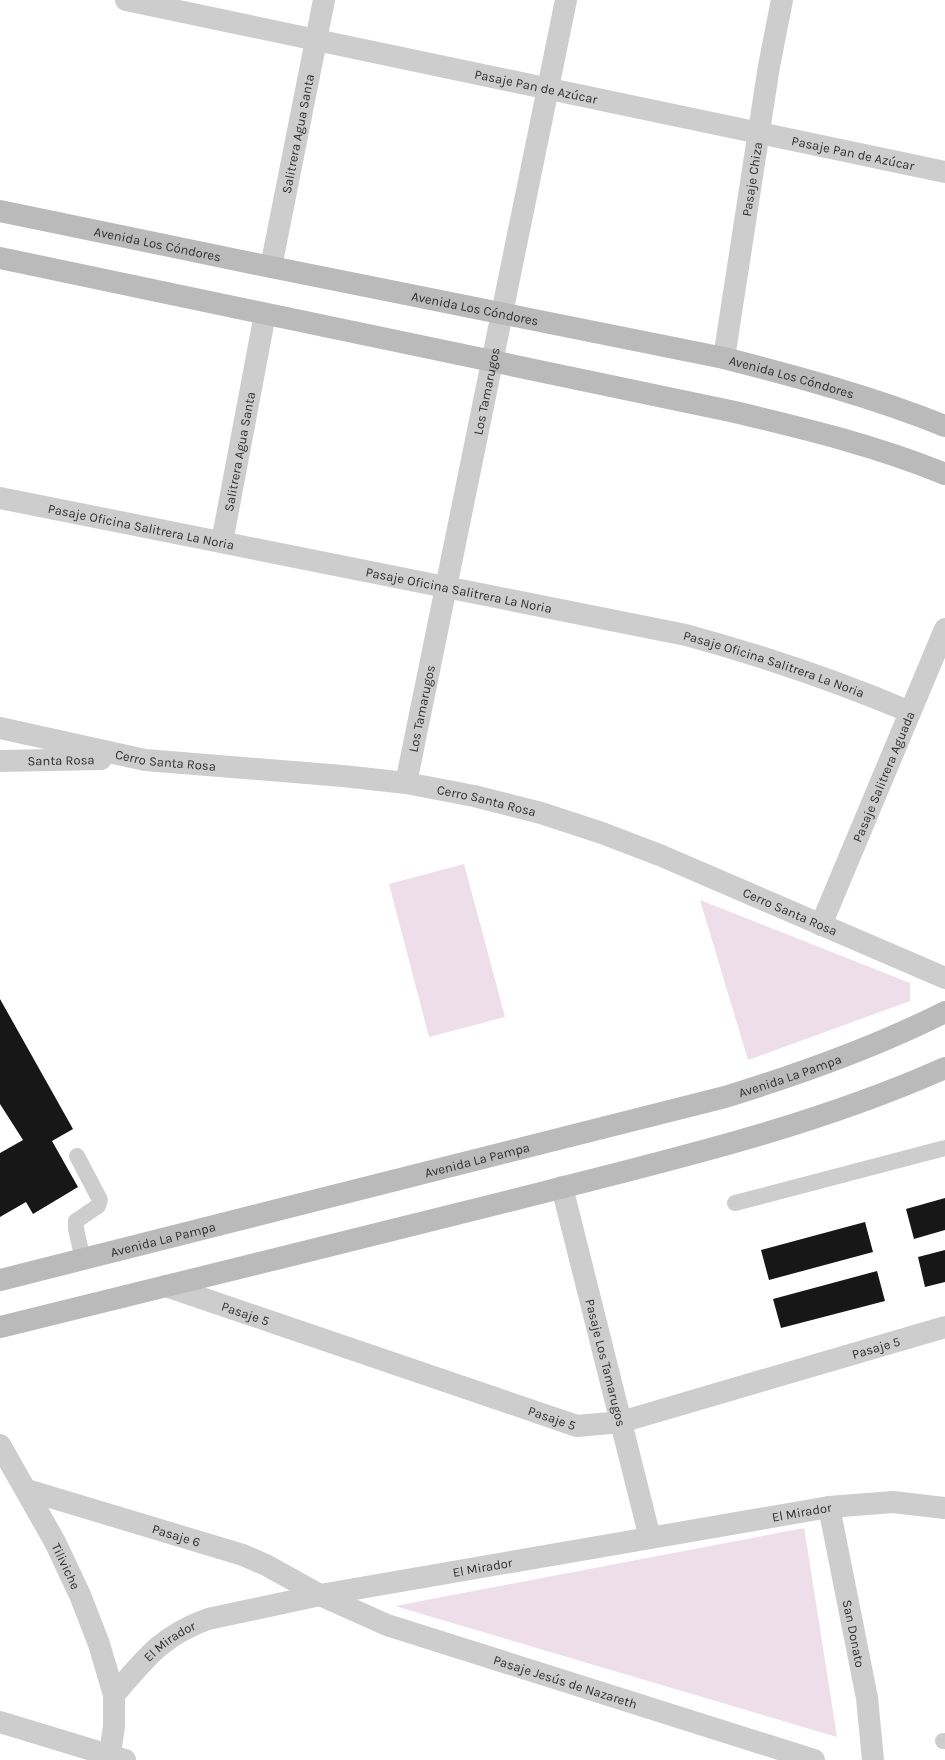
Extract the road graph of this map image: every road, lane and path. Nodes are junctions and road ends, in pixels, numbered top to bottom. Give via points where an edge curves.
1 (126, 0) edge
2 (324, 0) edge
3 (566, 0) edge
4 (782, 0) edge
5 (316, 40) junction
6 (548, 89) junction
7 (759, 133) junction
8 (945, 172) edge
9 (0, 211) edge
10 (0, 258) edge
11 (271, 267) junction
12 (265, 314) junction
13 (502, 314) junction
14 (724, 358) junction
15 (492, 361) junction
16 (945, 426) edge
17 (945, 474) edge
18 (0, 498) edge
19 (222, 542) junction
20 (446, 586) junction
21 (945, 629) edge
22 (910, 712) junction
23 (0, 728) edge
24 (145, 760) junction
25 (0, 762) edge
26 (406, 783) junction
27 (821, 925) junction
28 (945, 978) edge
29 (945, 1012) edge
30 (945, 1068) edge
31 (945, 1148) edge
32 (78, 1156) dead end
33 (562, 1187) junction
34 (735, 1203) dead end
35 (83, 1260) junction
36 (0, 1280) edge
37 (166, 1286) junction
38 (0, 1327) edge
39 (945, 1327) edge
40 (621, 1422) junction
41 (0, 1445) edge
42 (27, 1490) junction
43 (829, 1508) junction
44 (945, 1508) edge
45 (650, 1538) junction
46 (320, 1595) junction
47 (114, 1695) junction
48 (0, 1722) edge
49 (115, 1758) edge
50 (814, 1760) edge
51 (873, 1760) edge

1 - 5 street, Pasaje Pan de Azúcar
2 - 5 street, Salitrera Agua Santa
3 - 6 street, Los Tamarugos
4 - 7 street, Pasaje Chiza
5 - 6 street, Pasaje Pan de Azúcar
5 - 11 street, Salitrera Agua Santa
6 - 7 street, Pasaje Pan de Azúcar
6 - 13 street, Los Tamarugos
7 - 8 street, Pasaje Pan de Azúcar
7 - 14 street, Pasaje Chiza
9 - 11 street, Avenida Los Cóndores
10 - 12 street
11 - 13 street, Avenida Los Cóndores
12 - 15 street
12 - 19 street, Salitrera Agua Santa
13 - 14 street, Avenida Los Cóndores
13 - 15 street, Los Tamarugos
14 - 16 street, Avenida Los Cóndores via 857,395
15 - 17 street via 798,427 862,444
15 - 20 street, Los Tamarugos
18 - 19 street, Pasaje Oficina Salitrera La Noria
19 - 20 street, Pasaje Oficina Salitrera La Noria
20 - 22 street, Pasaje Oficina Salitrera La Noria via 686,635 756,654 860,690
20 - 26 street, Los Tamarugos
21 - 22 street, Pasaje Salitrera Aguada
22 - 27 street, Pasaje Salitrera Aguada
23 - 24 street, Cerro Santa Rosa
24 - 25 street, Santa Rosa
24 - 26 street, Cerro Santa Rosa
26 - 27 street, Cerro Santa Rosa via 482,798 602,833 662,856
27 - 28 street, Cerro Santa Rosa
29 - 35 street, Avenida La Pampa via 855,1053 725,1097
30 - 33 street via 813,1119
31 - 34 lane
32 - 35 lane via 100,1200 98,1206 76,1222
33 - 37 street
33 - 40 street, Pasaje Los Tamarugos
35 - 36 street, Avenida La Pampa
37 - 38 street
37 - 40 street, Pasaje 5 via 577,1426
39 - 40 street, Pasaje 5
40 - 45 street, Pasaje Los Tamarugos
41 - 42 street, Tiliviche
42 - 46 street, Pasaje 6 via 243,1555
42 - 47 street, Tiliviche via 80,1595 99,1644
43 - 44 street, El Mirador via 893,1502
43 - 45 street, El Mirador
43 - 51 street, San Donato via 867,1698
45 - 46 street, El Mirador
46 - 47 street, El Mirador via 208,1619 190,1626 158,1646
46 - 50 street, Pasaje Jesús de Nazareth via 387,1625
47 - 49 street
48 - 49 street

